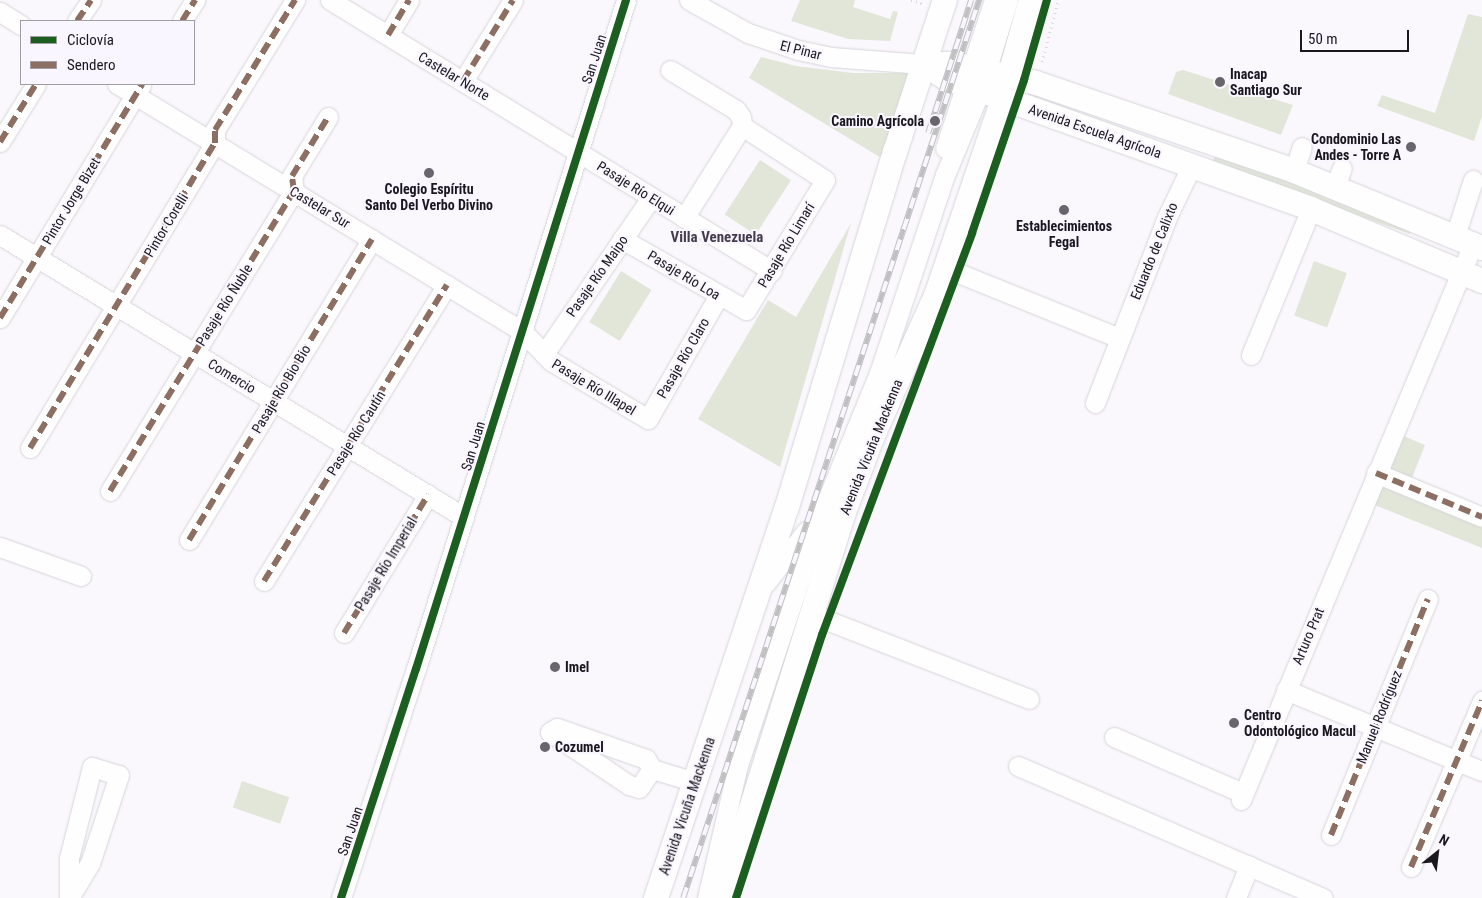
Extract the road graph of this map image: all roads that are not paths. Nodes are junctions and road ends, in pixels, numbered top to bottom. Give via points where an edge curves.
1 (90, 0) edge
2 (196, 0) edge
3 (295, 0) edge
4 (330, 0) edge
5 (409, 0) edge
6 (513, 0) edge
7 (626, 0) edge
8 (689, 0) edge
9 (945, 0) edge
10 (994, 0) edge
11 (1008, 0) edge
12 (1026, 0) edge
13 (1032, 0) edge
14 (0, 12) edge
15 (78, 20) edge
16 (183, 20) edge
17 (20, 24) edge
18 (1023, 34) junction
19 (388, 35) junction
20 (923, 64) junction
21 (670, 70) dead end
22 (1010, 76) junction
23 (976, 79) junction
24 (463, 81) junction
25 (35, 85) edge
26 (122, 85) edge
27 (139, 89) edge
28 (1003, 99) junction
29 (328, 117) dead end
30 (742, 126) junction
31 (0, 142) edge
32 (1211, 142) junction
33 (215, 143) junction
34 (1302, 147) dead end
35 (578, 151) junction
36 (1192, 165) junction
37 (1294, 172) junction
38 (1473, 180) dead end
39 (294, 192) junction
40 (651, 198) junction
41 (1311, 209) junction
42 (684, 218) junction
43 (1418, 220) junction
44 (0, 235) edge
45 (372, 239) junction
46 (622, 239) junction
47 (1389, 240) junction
48 (1470, 243) edge
49 (37, 258) junction
50 (946, 268) junction
51 (772, 271) junction
52 (1471, 276) edge
53 (447, 285) junction
54 (718, 297) junction
55 (116, 306) junction
56 (746, 310) joint
57 (0, 318) edge
58 (522, 331) junction
59 (1119, 338) junction
60 (195, 353) junction
61 (544, 354) junction
62 (1251, 355) dead end
63 (274, 401) junction
64 (1095, 403) dead end
65 (648, 419) joint
66 (348, 446) junction
67 (30, 448) dead end
68 (1376, 473) junction
69 (110, 491) dead end
70 (428, 495) junction
71 (464, 516) junction
72 (1482, 517) edge
73 (806, 531) junction
74 (189, 540) dead end
75 (0, 547) edge
76 (81, 576) dead end
77 (264, 581) dead end
78 (758, 594) junction
79 (1428, 599) dead end
80 (814, 605) junction
81 (344, 633) dead end
82 (1286, 690) junction
83 (761, 696) junction
84 (1029, 699) dead end
85 (1482, 701) edge
86 (1375, 726) junction
87 (1114, 737) dead end
88 (1457, 761) junction
89 (1018, 766) dead end
90 (652, 769) junction
91 (1482, 771) edge
92 (695, 782) junction
93 (1331, 835) dead end
94 (1249, 866) junction
95 (1411, 867) dead end
96 (69, 898) edge
97 (341, 898) edge
98 (656, 898) edge
99 (696, 898) edge
100 (707, 898) edge
101 (723, 898) edge
102 (1236, 898) edge
103 (1323, 898) edge

1 - 15 street
2 - 16 street
3 - 33 street, Pintor Corelli via 216,130
4 - 19 street, Castelar Norte
5 - 19 street
6 - 24 street
7 - 35 street, San Juan
8 - 20 street, El Pinar via 733,26 789,48 831,57
9 - 20 main road, Avenida Vicuña Mackenna
10 - 23 street
11 - 23 street
12 - 18 street
13 - 18 main road, Avenida Vicuña Mackenna
14 - 17 street
18 - 22 main road, Avenida Vicuña Mackenna
19 - 24 street, Castelar Norte
20 - 23 main road, Avenida Escuela Agrícola via 938,75
20 - 78 main road, Avenida Vicuña Mackenna
21 - 30 street via 736,110
22 - 23 main road, Avenida Escuela Agrícola
22 - 28 main road, Avenida Vicuña Mackenna
22 - 32 main road, Avenida Escuela Agrícola
23 - 28 main road, Avenida Escuela Agrícola
23 - 73 street via 871,373
23 - 83 street via 879,373 824,508
24 - 35 street, Castelar Norte
25 - 31 street
26 - 27 street, Castelar Sur
27 - 33 street, Castelar Sur
27 - 49 street, Pintor Jorge Bizet
28 - 36 main road, Avenida Escuela Agrícola
28 - 50 main road, Avenida Vicuña Mackenna
29 - 39 street, Pasaje Río Ñuble via 292,176
30 - 42 street
30 - 51 street, Pasaje Río Limarí via 825,180
32 - 36 main road
32 - 37 main road, Avenida Escuela Agrícola
33 - 39 street, Castelar Sur
33 - 55 street, Pintor Corelli
34 - 37 street
35 - 40 street, Pasaje Río Elqui
35 - 58 street, San Juan
36 - 41 main road, Avenida Escuela Agrícola
36 - 59 street, Eduardo de Calixto via 1167,217
37 - 43 main road, Avenida Escuela Agrícola via 1338,177
38 - 48 street, Arturo Prat
39 - 45 street, Castelar Sur
39 - 60 street, Pasaje Río Ñuble
40 - 42 street, Pasaje Río Elqui
40 - 46 street, Pasaje Río Maipo
41 - 47 main road, Avenida Escuela Agrícola
41 - 62 street
42 - 51 street, Pasaje Río Elqui
43 - 47 main road via 1419,227 1412,236
43 - 48 main road, Avenida Escuela Agrícola
44 - 49 street, Comercio
45 - 53 street, Castelar Sur
45 - 63 street, Pasaje Río Bio Bio
46 - 54 street, Pasaje Río Loa
46 - 61 street, Pasaje Río Maipo
47 - 52 main road, Avenida Escuela Agrícola
48 - 52 street, Arturo Prat
49 - 55 street, Comercio
49 - 57 street, Pintor Jorge Bizet
50 - 59 street
50 - 80 main road, Avenida Vicuña Mackenna via 871,442
51 - 56 street, Pasaje Río Limarí
52 - 68 street, Arturo Prat
53 - 58 street, Castelar Sur
53 - 66 street, Pasaje Río Cautín
54 - 56 street, Pasaje Río Loa
54 - 65 street, Pasaje Río Claro
55 - 60 street, Comercio
55 - 67 street, Pintor Corelli
58 - 61 street, Pasaje Río Illapel
58 - 71 street, San Juan
59 - 64 street, Eduardo de Calixto
60 - 63 street, Comercio
60 - 69 street, Pasaje Río Ñuble
61 - 65 street, Pasaje Río Illapel
63 - 66 street, Comercio
63 - 74 street, Pasaje Río Bio Bio
66 - 70 street, Comercio
66 - 77 street, Pasaje Río Cautín
68 - 72 street
68 - 82 street, Arturo Prat
70 - 71 street, Comercio
70 - 81 street, Pasaje Río Imperial
71 - 97 street, San Juan
73 - 78 street
73 - 99 street via 712,823
75 - 76 street
78 - 92 main road, Avenida Vicuña Mackenna
79 - 86 street, Manuel Rodríguez
80 - 83 street
80 - 84 street
80 - 101 main road, Avenida Vicuña Mackenna
82 - 86 street
82 - 87 street, Arturo Prat via 1242,796
83 - 100 street via 731,790
85 - 88 street
86 - 88 street
86 - 93 street, Manuel Rodríguez
88 - 91 street
88 - 95 street
89 - 94 street
90 - 90 street via 639,788 629,785 550,732 557,728 646,759
90 - 92 street
92 - 98 main road, Avenida Vicuña Mackenna
94 - 102 street
94 - 103 street
96 - 96 street via 90,863 119,776 92,767 69,858

